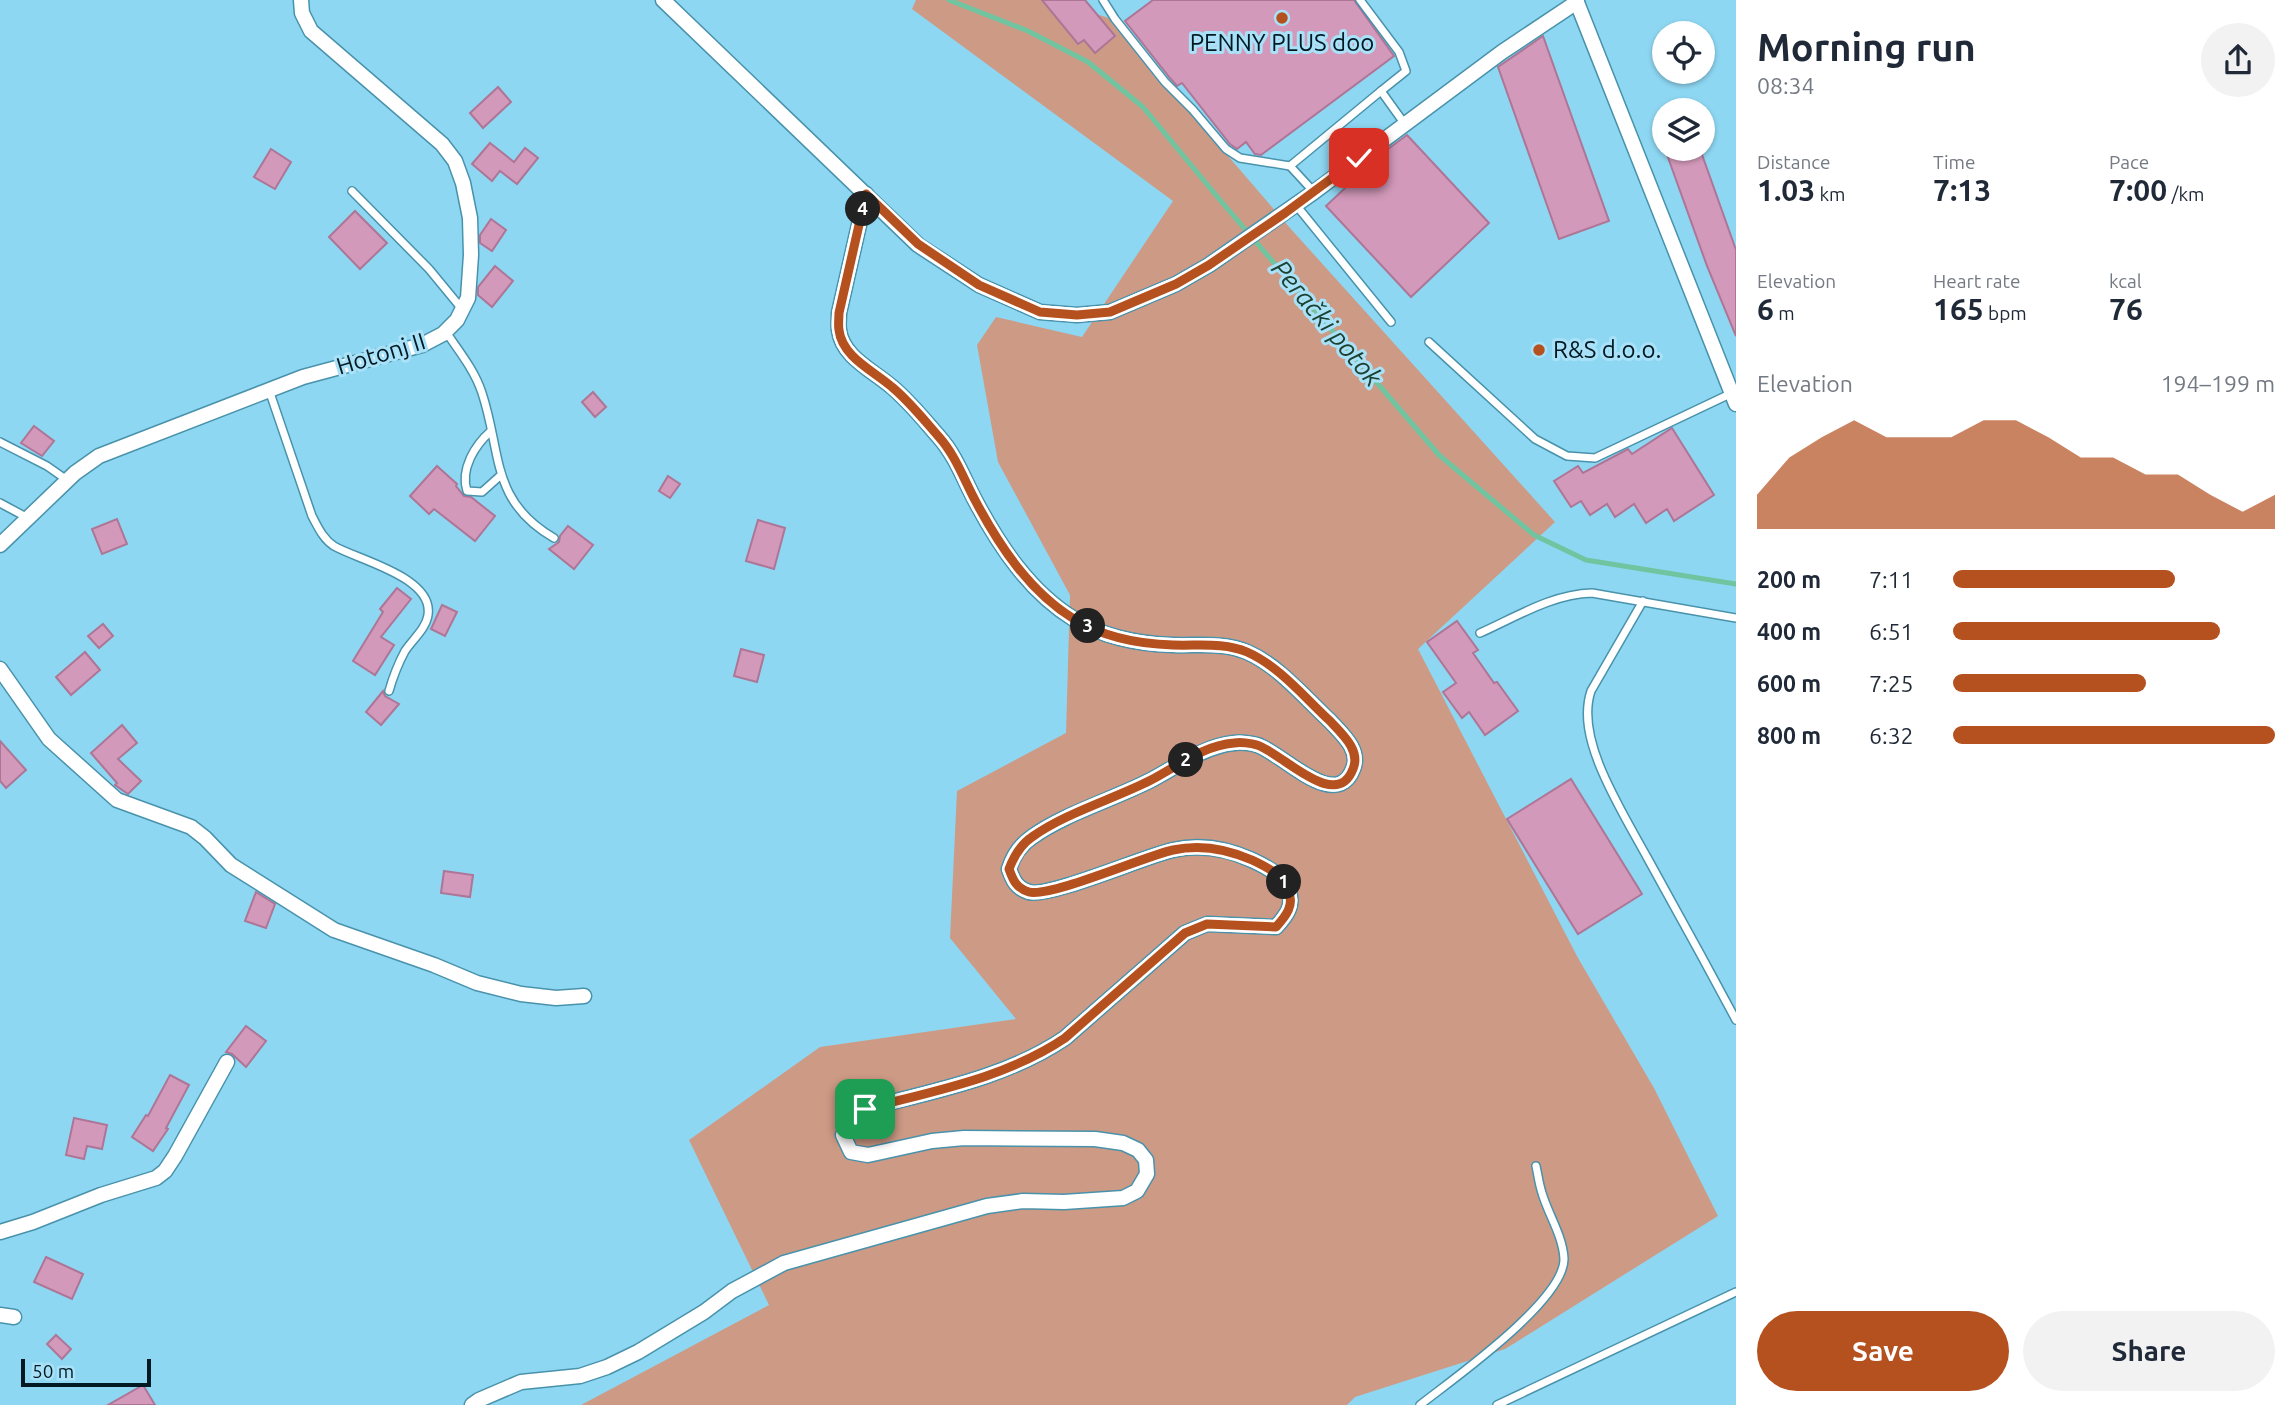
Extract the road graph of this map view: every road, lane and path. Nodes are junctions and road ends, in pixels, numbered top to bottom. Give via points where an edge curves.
1 (301, 0) edge
2 (663, 0) edge
3 (1103, 0) edge
4 (1360, 0) edge
5 (1577, 1) edge
6 (1381, 91) junction
7 (1404, 123) junction
8 (1290, 166) junction
9 (352, 191) dead end
10 (1314, 192) junction
11 (866, 194) junction
12 (1291, 209) junction
13 (462, 310) junction
14 (1391, 322) dead end
15 (446, 331) junction
16 (1429, 342) dead end
17 (269, 390) junction
18 (1734, 399) edge
19 (491, 431) junction
20 (0, 442) edge
21 (501, 475) junction
22 (68, 480) junction
23 (0, 503) edge
24 (29, 518) junction
25 (554, 538) dead end
26 (0, 545) edge
27 (1643, 601) junction
28 (1736, 618) edge
29 (1480, 633) dead end
30 (0, 669) edge
31 (389, 691) dead end
32 (584, 996) dead end
33 (1736, 1020) edge
34 (227, 1062) dead end
35 (1536, 1166) dead end
36 (0, 1232) edge
37 (1736, 1292) edge
38 (472, 1405) edge
39 (1419, 1405) edge
40 (1497, 1405) edge

1 - 13 street, Hotonj II via 311,31 442,144 455,161 470,218 471,283
2 - 11 street
3 - 8 lane via 1165,82 1226,149 1240,158
4 - 6 lane via 1399,52 1406,71
5 - 7 street
5 - 18 street
6 - 7 lane
6 - 8 lane
7 - 10 street
8 - 10 lane
9 - 13 lane via 429,269
10 - 12 street
11 - 12 street via 918,244 979,285 1040,312 1077,315 1110,312 1176,284
11 - 38 street via 839,313 839,331 846,348 906,400 945,443 991,528 1032,586 1077,621 1112,635 1153,644 1226,646 1262,659 1345,737 1354,752 1354,767 1347,779 1336,785 1320,784 1256,744 1233,743 1183,761 1031,837 1014,854 1009,869 1015,885 1031,893 1175,849 1197,847 1242,855 1278,874 1292,897 1288,915 1276,927 1207,924 1185,933 1044,1052 995,1074 865,1109 848,1121 844,1135 851,1152 869,1156 964,1138 1124,1143 1146,1160 1147,1174 1137,1191 1123,1198 987,1206 784,1263 607,1367 580,1376 521,1382
12 - 14 lane
13 - 15 street, Hotonj II
15 - 17 street, Hotonj II via 422,345
15 - 19 lane via 481,390
16 - 18 lane via 1535,439 1567,456 1595,458
17 - 22 street, Hotonj II via 99,456
17 - 31 lane via 322,535 333,545 405,579 428,602 423,628 396,667
19 - 21 lane
19 - 21 lane via 472,456 464,481 467,491 482,492
20 - 22 lane
21 - 25 lane via 522,514
22 - 24 street, Hotonj II
23 - 24 lane
24 - 26 street, Hotonj II
27 - 28 lane
27 - 29 lane via 1575,593
27 - 33 lane via 1591,691 1587,716 1592,741 1618,805
30 - 32 street via 49,738 117,800 191,827 231,865 334,930 477,983 521,994
34 - 36 street via 165,1171 156,1178
35 - 39 lane via 1563,1248 1560,1275 1547,1297 1516,1327
37 - 40 lane

